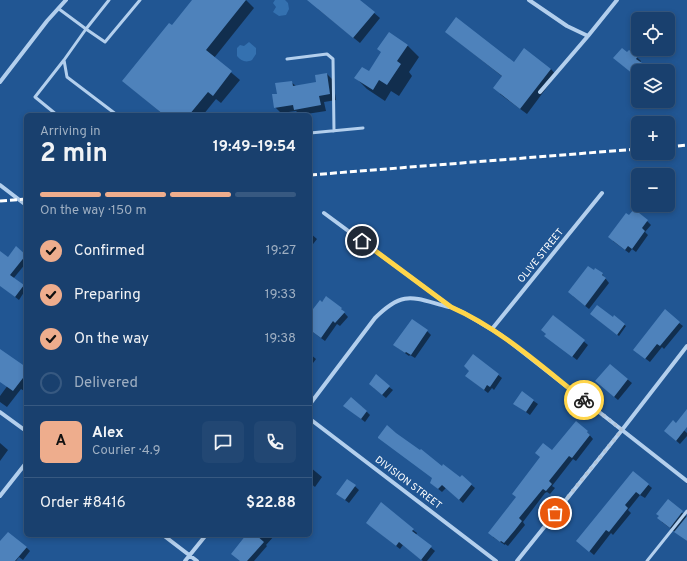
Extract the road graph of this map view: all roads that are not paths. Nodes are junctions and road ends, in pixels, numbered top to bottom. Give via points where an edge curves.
1 (66, 0) edge
2 (109, 0) edge
3 (140, 0) edge
4 (528, 0) edge
5 (617, 0) edge
6 (59, 9) junction
7 (86, 29) junction
8 (588, 36) junction
9 (287, 59) dead end
10 (64, 60) junction
11 (0, 82) edge
12 (540, 92) dead end
13 (55, 113) edge
14 (114, 113) edge
15 (362, 128) dead end
16 (334, 131) junction
17 (312, 133) edge
18 (0, 185) edge
19 (602, 193) dead end
20 (24, 203) edge
21 (324, 212) dead end
22 (451, 307) junction
23 (492, 329) junction
24 (687, 346) edge
25 (312, 401) edge
26 (0, 412) edge
27 (312, 420) edge
28 (24, 430) edge
29 (622, 430) junction
30 (24, 466) edge
31 (687, 481) edge
32 (0, 496) edge
33 (687, 511) edge
34 (165, 537) edge
35 (204, 537) edge
36 (189, 556) junction
37 (185, 561) edge
38 (197, 561) edge
39 (496, 561) edge
40 (517, 561) edge
41 (647, 561) edge

1 - 6 street
2 - 7 lane
3 - 7 lane via 105,42
4 - 8 street via 566,26
5 - 8 street
6 - 7 lane
6 - 11 street
7 - 10 lane
8 - 12 street
9 - 16 lane via 326,54 333,59
10 - 13 lane via 35,97
10 - 14 lane via 67,77
15 - 16 lane
16 - 17 lane
18 - 20 street
19 - 23 street, OLIVE STREET
21 - 22 street
22 - 23 street
22 - 25 street via 412,298 396,300 387,306 375,318
23 - 29 street
24 - 29 street
26 - 28 street
27 - 39 street, DIVISION STREET
29 - 31 street
29 - 40 street
30 - 32 street
33 - 41 lane
34 - 36 street
35 - 36 street
36 - 37 street
36 - 38 street

